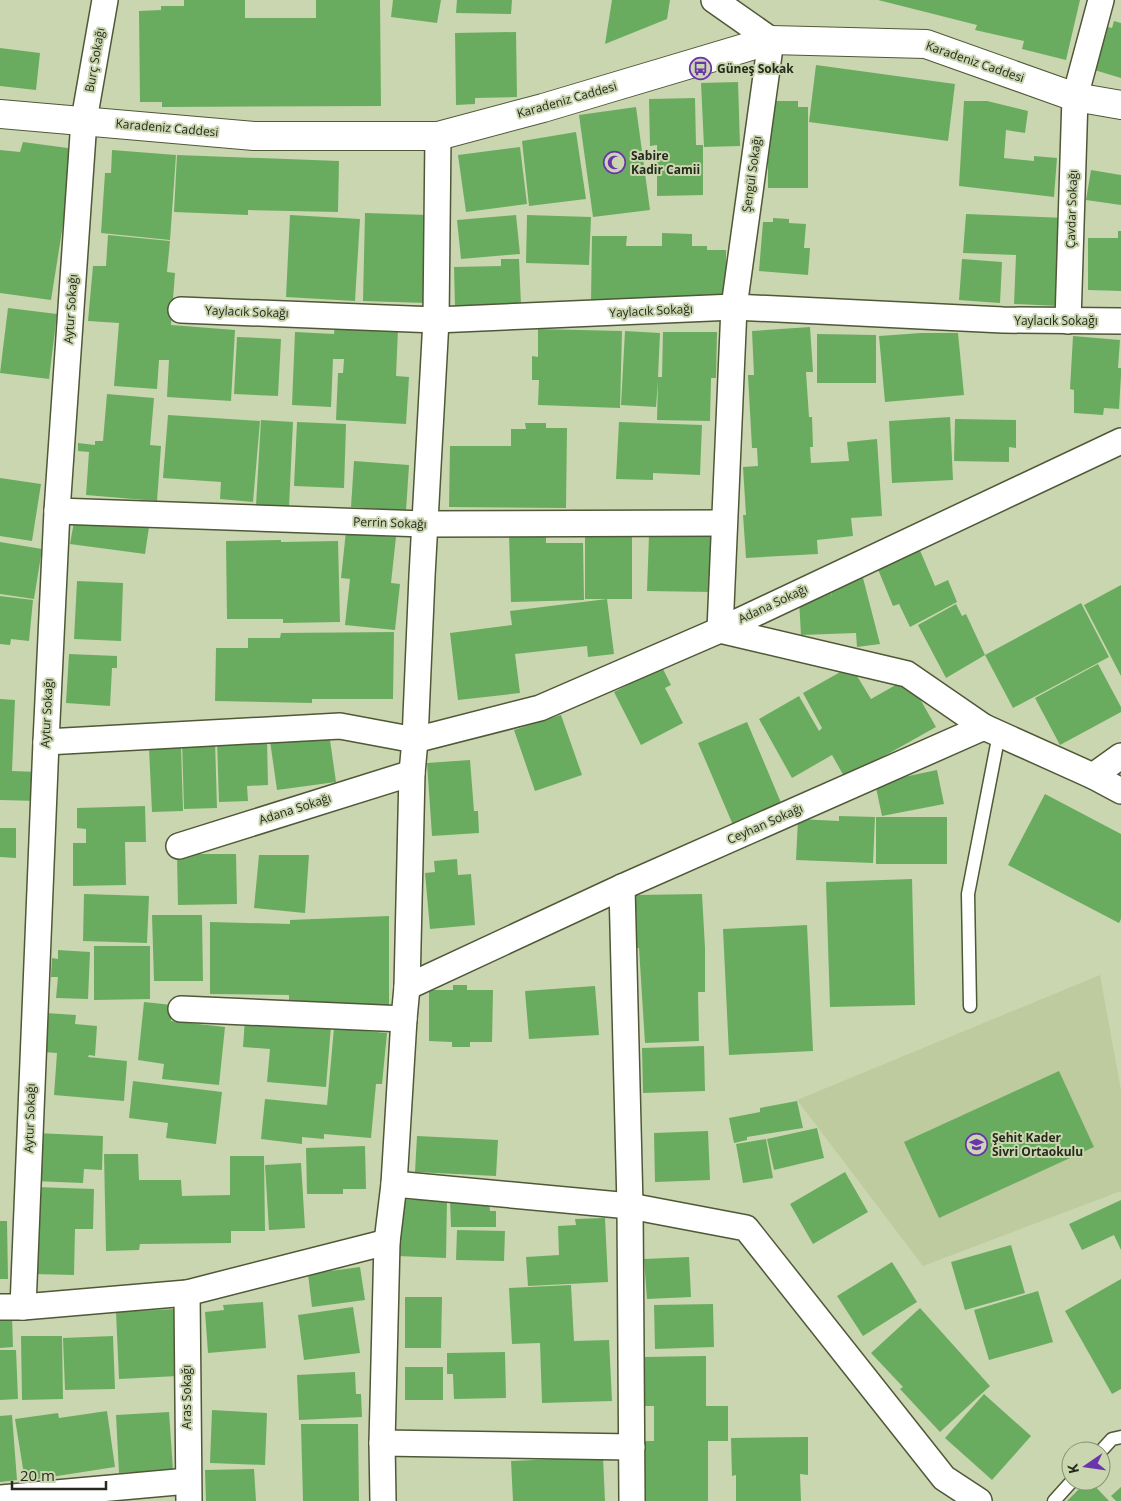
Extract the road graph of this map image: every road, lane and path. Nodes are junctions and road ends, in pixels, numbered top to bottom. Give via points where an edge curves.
1 (105, 0) edge
2 (714, 0) edge
3 (1101, 0) edge
4 (771, 40) junction
5 (1075, 97) junction
6 (1121, 105) edge
7 (0, 114) edge
8 (84, 120) junction
9 (438, 136) junction
10 (734, 307) junction
11 (181, 310) dead end
12 (436, 320) junction
13 (1068, 321) junction
14 (1121, 321) edge
15 (1121, 441) edge
16 (57, 512) junction
17 (723, 523) junction
18 (424, 524) junction
19 (720, 630) junction
20 (992, 731) junction
21 (416, 740) junction
22 (46, 742) junction
23 (1121, 756) edge
24 (412, 773) junction
25 (1093, 776) junction
26 (1121, 791) edge
27 (179, 846) dead end
28 (622, 887) junction
29 (407, 987) junction
30 (970, 1006) dead end
31 (181, 1009) dead end
32 (404, 1019) junction
33 (394, 1184) junction
34 (630, 1206) junction
35 (387, 1242) junction
36 (187, 1293) junction
37 (11, 1307) edge
38 (382, 1443) junction
39 (632, 1446) junction
40 (188, 1491) edge
41 (1063, 1491) edge
42 (0, 1498) edge
43 (382, 1501) edge
44 (632, 1501) edge
45 (979, 1501) edge
46 (1054, 1501) edge

1 - 8 street, Burç Sokağı
2 - 4 street
3 - 5 street, Çavdar Sokağı
4 - 5 main road, Karadeniz Caddesi via 926,44
4 - 9 main road, Karadeniz Caddesi
4 - 10 street, Şengül Sokağı
5 - 6 main road, Karadeniz Caddesi
5 - 13 street, Çavdar Sokağı
7 - 8 main road, Karadeniz Caddesi
8 - 9 main road, Karadeniz Caddesi via 254,136
8 - 16 street, Aytur Sokağı
9 - 12 street
10 - 12 street, Yaylacık Sokağı
10 - 13 street, Yaylacık Sokağı
10 - 17 street, Şengül Sokağı
11 - 12 street, Yaylacık Sokağı
12 - 18 street
13 - 14 street, Yaylacık Sokağı
15 - 19 street, Adana Sokağı
16 - 18 street, Perrin Sokağı
16 - 22 street, Aytur Sokağı
17 - 18 street, Perrin Sokağı
17 - 19 street, Şengül Sokağı
18 - 21 street
19 - 20 street via 907,674
19 - 21 street, Adana Sokağı via 540,708
20 - 25 street
20 - 28 street, Ceyhan Sokağı
20 - 30 lane via 968,894
21 - 22 street via 340,726
21 - 24 street
22 - 37 street, Aytur Sokağı
23 - 25 street
24 - 27 street, Adana Sokağı
24 - 29 street
25 - 26 street
28 - 29 street, Ceyhan Sokağı
28 - 34 street
29 - 32 street
31 - 32 street
32 - 33 street
33 - 34 street
33 - 35 street
34 - 39 street
34 - 45 street via 746,1228 944,1478
35 - 36 street
35 - 38 street
36 - 37 street
36 - 40 street, Aras Sokağı
38 - 39 street
38 - 43 street
39 - 44 street
40 - 42 street
41 - 46 lane

